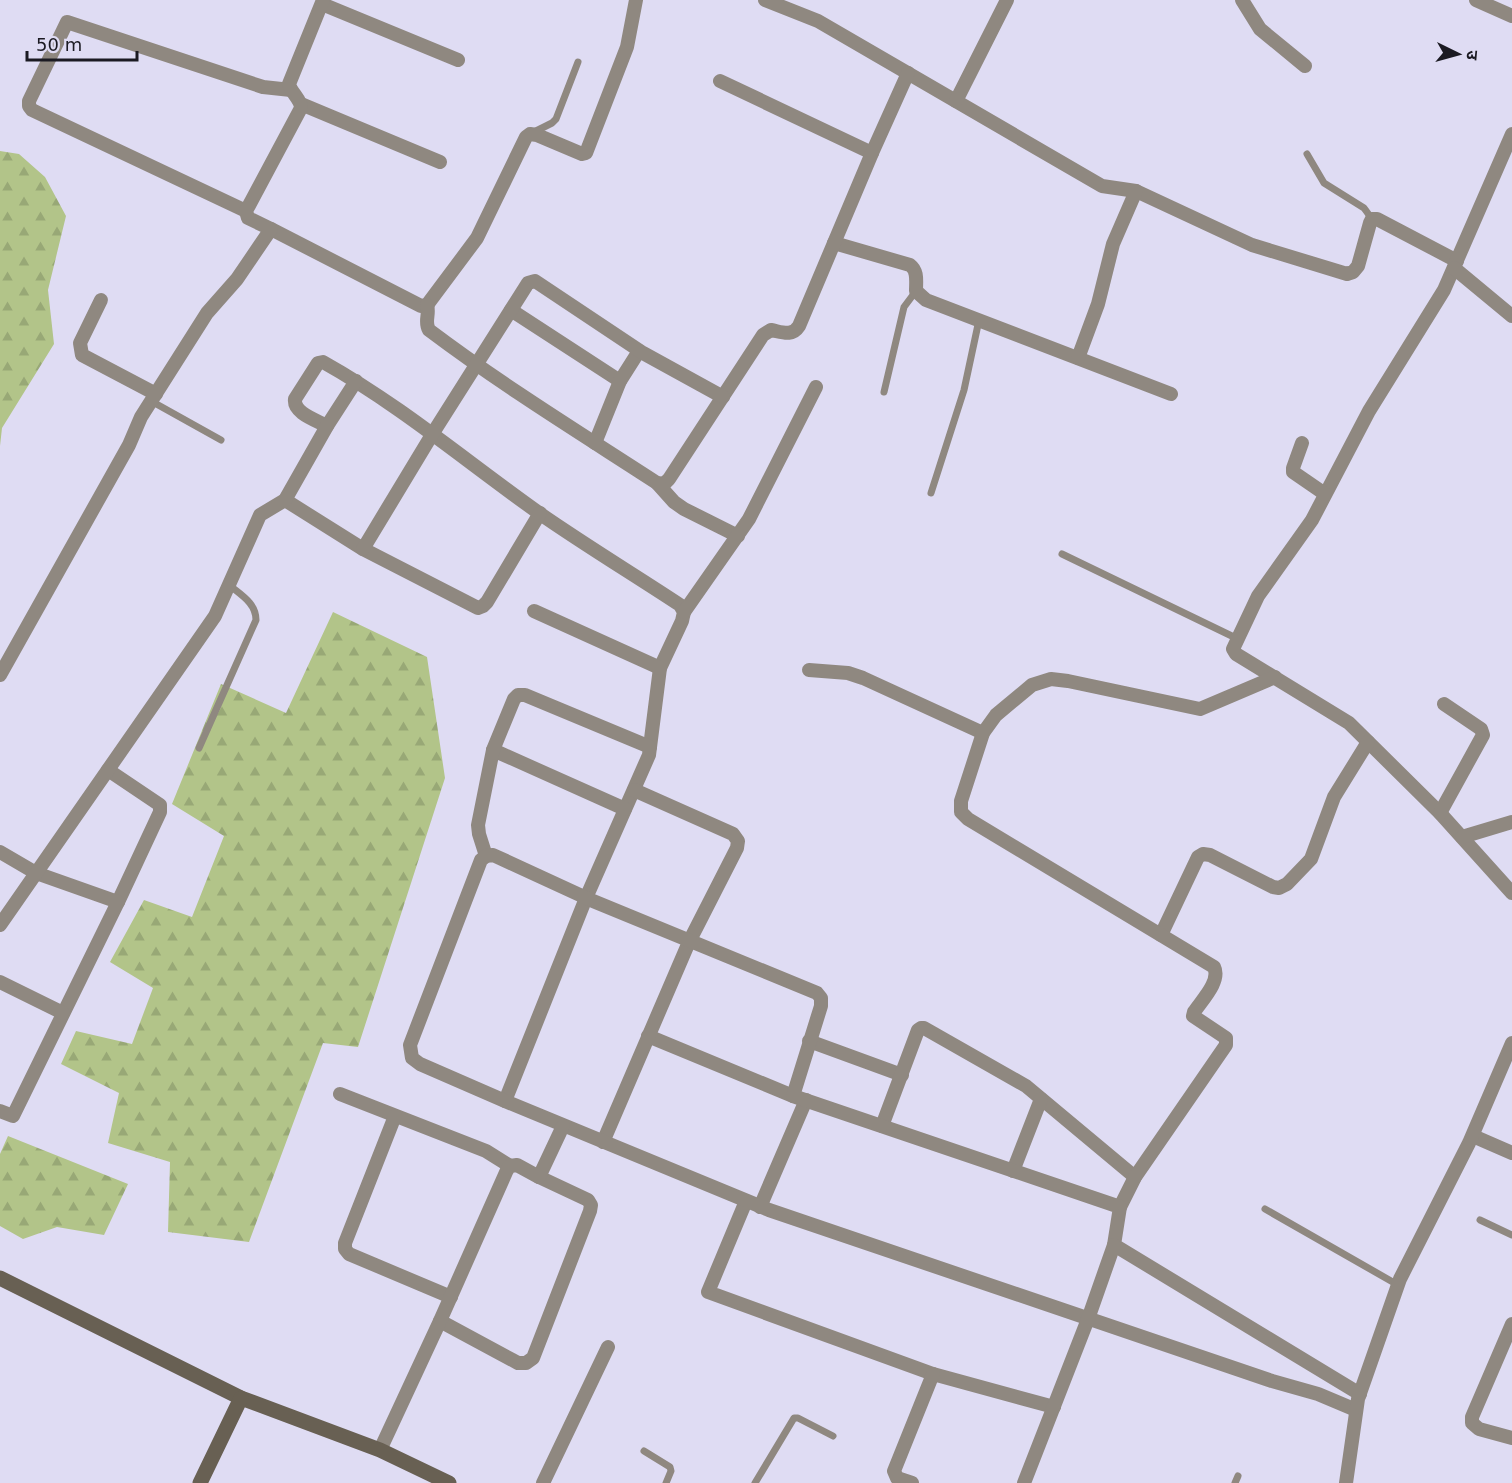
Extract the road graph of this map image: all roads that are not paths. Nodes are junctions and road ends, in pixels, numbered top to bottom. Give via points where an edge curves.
1 (636, 0) edge
2 (765, 0) edge
3 (1007, 0) edge
4 (1242, 0) edge
5 (1476, 0) edge
6 (322, 2) edge
7 (1512, 16) edge
8 (458, 60) dead end
9 (578, 62) dead end
10 (1305, 66) dead end
11 (908, 73) junction
12 (720, 81) dead end
13 (291, 90) junction
14 (956, 101) junction
15 (301, 104) junction
16 (530, 134) junction
17 (1512, 134) edge
18 (872, 153) junction
19 (1307, 154) dead end
20 (440, 162) dead end
21 (1136, 191) junction
22 (246, 211) junction
23 (1372, 219) junction
24 (271, 229) junction
25 (834, 243) junction
26 (1455, 265) junction
27 (916, 291) junction
28 (101, 300) dead end
29 (427, 305) junction
30 (511, 310) junction
31 (1512, 316) edge
32 (979, 320) junction
33 (639, 351) junction
34 (1077, 358) junction
35 (476, 365) junction
36 (356, 381) junction
37 (620, 381) junction
38 (816, 387) dead end
39 (884, 392) dead end
40 (1171, 394) dead end
41 (153, 397) junction
42 (723, 397) junction
43 (327, 426) junction
44 (433, 433) junction
45 (221, 440) dead end
46 (595, 443) junction
47 (1302, 444) dead end
48 (657, 483) junction
49 (931, 493) dead end
50 (1325, 494) junction
51 (285, 500) junction
52 (540, 513) junction
53 (738, 536) junction
54 (363, 549) junction
55 (1062, 554) dead end
56 (229, 585) junction
57 (534, 611) dead end
58 (684, 612) junction
59 (1238, 639) junction
60 (660, 668) junction
61 (809, 669) dead end
62 (0, 675) edge
63 (1275, 677) junction
64 (1444, 704) dead end
65 (983, 733) junction
66 (1368, 742) junction
67 (650, 747) junction
68 (200, 748) dead end
69 (494, 750) junction
70 (108, 770) junction
71 (634, 790) junction
72 (625, 809) junction
73 (1440, 813) junction
74 (1512, 822) edge
75 (1462, 837) junction
76 (1, 854) edge
77 (486, 856) junction
78 (36, 873) junction
79 (1512, 893) edge
80 (586, 898) junction
81 (118, 902) junction
82 (0, 925) edge
83 (1161, 935) junction
84 (688, 942) junction
85 (0, 982) edge
86 (63, 1013) junction
87 (648, 1036) junction
88 (809, 1041) junction
89 (1512, 1043) edge
90 (902, 1075) junction
91 (340, 1094) dead end
92 (800, 1098) junction
93 (1041, 1099) junction
94 (505, 1101) junction
95 (0, 1111) edge
96 (395, 1116) junction
97 (563, 1125) junction
98 (882, 1126) junction
99 (1473, 1136) junction
100 (603, 1142) junction
101 (1512, 1153) edge
102 (510, 1166) junction
103 (1013, 1171) junction
104 (539, 1177) junction
105 (1135, 1177) junction
106 (746, 1201) junction
107 (760, 1207) junction
108 (1120, 1208) junction
109 (1264, 1209) dead end
110 (1480, 1220) dead end
111 (1512, 1235) edge
112 (1114, 1245) junction
113 (0, 1278) edge
114 (1398, 1285) junction
115 (451, 1297) junction
116 (1088, 1319) junction
117 (440, 1321) junction
118 (1511, 1330) edge
119 (608, 1347) dead end
120 (933, 1374) junction
121 (1360, 1394) junction
122 (241, 1398) junction
123 (1054, 1407) junction
124 (1356, 1410) junction
125 (833, 1436) dead end
126 (1512, 1438) edge
127 (380, 1450) junction
128 (644, 1451) dead end
129 (200, 1483) edge
130 (449, 1483) edge
131 (543, 1483) edge
132 (666, 1483) edge
133 (755, 1483) edge
134 (912, 1483) edge
135 (1024, 1483) edge
136 (1346, 1483) edge

1 - 16 street via 627,47 586,153
2 - 11 street via 818,21
3 - 14 street
4 - 10 street via 1260,29
5 - 7 street
6 - 8 street
6 - 13 street via 289,84
9 - 16 lane via 555,119
11 - 14 street
11 - 18 street
12 - 18 street
13 - 15 street
13 - 22 street via 263,87 67,22 29,101 32,110
14 - 21 street via 1102,186
15 - 20 street
15 - 22 street
16 - 29 street via 477,238
17 - 26 street
18 - 25 street
19 - 23 lane via 1324,183 1364,208
21 - 23 street via 1252,245 1347,274 1358,266
21 - 34 street via 1113,244 1098,304
22 - 24 street via 248,218
23 - 26 street
24 - 29 street via 421,306
24 - 41 street via 237,279 207,313
25 - 27 street via 910,265 916,275
25 - 42 street via 795,332 767,331
26 - 31 street
26 - 50 street
27 - 32 street via 926,300
27 - 39 lane via 904,307
28 - 41 street via 80,343 82,355
29 - 35 street via 429,330
30 - 33 street via 528,283 536,281
30 - 35 street
30 - 37 street
32 - 34 street
32 - 49 lane via 964,390
33 - 37 street
33 - 42 street
34 - 40 street
35 - 44 street
35 - 46 street
36 - 43 street
36 - 43 street via 323,362 318,363 294,404
36 - 44 street
37 - 46 street
38 - 53 street
41 - 45 lane
41 - 62 street
42 - 48 street via 669,479 664,484
43 - 51 street
44 - 52 street
44 - 54 street
46 - 48 street
47 - 50 street via 1293,472
48 - 53 street via 684,509
50 - 59 street via 1312,520 1258,596
51 - 54 street
51 - 56 street via 260,515
52 - 54 street via 487,602 478,608
52 - 58 street via 680,605
53 - 58 street
55 - 59 lane
56 - 68 lane via 252,605 256,621
56 - 70 street via 215,616
57 - 60 street
58 - 60 street
59 - 63 street via 1233,652
60 - 67 street
61 - 65 street via 862,678
63 - 65 street via 1200,709 1051,679 1018,695
63 - 66 street via 1349,723
64 - 73 street via 1481,729 1483,735
65 - 83 street via 961,812
66 - 73 street
66 - 83 street via 1334,797 1311,859 1287,884 1273,887 1203,854 1198,857
67 - 69 street via 518,695
67 - 71 street
69 - 72 street
69 - 77 street via 478,825
70 - 78 street
70 - 81 street via 160,805
71 - 72 street
71 - 84 street via 733,834 738,841
72 - 80 street
73 - 75 street
74 - 75 street
75 - 79 street
76 - 78 street
77 - 80 street via 493,855
77 - 94 street via 481,860 410,1045 412,1058 420,1064
78 - 81 street
78 - 82 street
80 - 84 street
80 - 94 street
81 - 86 street
83 - 105 street via 1214,967 1216,979 1193,1016 1226,1038 1226,1045
84 - 87 street
84 - 88 street via 817,993 821,1006
85 - 86 street
86 - 95 street via 13,1116
87 - 92 street
87 - 100 street
88 - 90 street
88 - 92 street
89 - 99 street
90 - 93 street via 918,1030 924,1028 1026,1086
90 - 98 street
91 - 96 street
92 - 98 street
92 - 107 street
93 - 103 street
93 - 105 street
94 - 97 street
96 - 102 street via 486,1151
96 - 115 street via 345,1250
97 - 100 street
97 - 104 street
98 - 103 street
99 - 101 street
99 - 114 street
100 - 106 street
102 - 104 street via 517,1165
102 - 115 street
103 - 108 street
104 - 117 street via 591,1205 532,1358 518,1363
105 - 108 street
106 - 107 street
106 - 120 street via 708,1292
107 - 116 street
108 - 112 street
109 - 114 lane
110 - 111 lane
112 - 116 street
112 - 121 street
113 - 122 street
114 - 121 street
115 - 117 street
116 - 123 street
116 - 124 street
117 - 127 street
118 - 126 street via 1472,1423 1479,1429
119 - 131 street
120 - 123 street
120 - 134 street via 894,1471 897,1478
121 - 124 street
122 - 127 street
122 - 129 street
123 - 135 street
124 - 136 street
125 - 133 lane via 794,1418
127 - 130 street
128 - 132 lane via 670,1467

